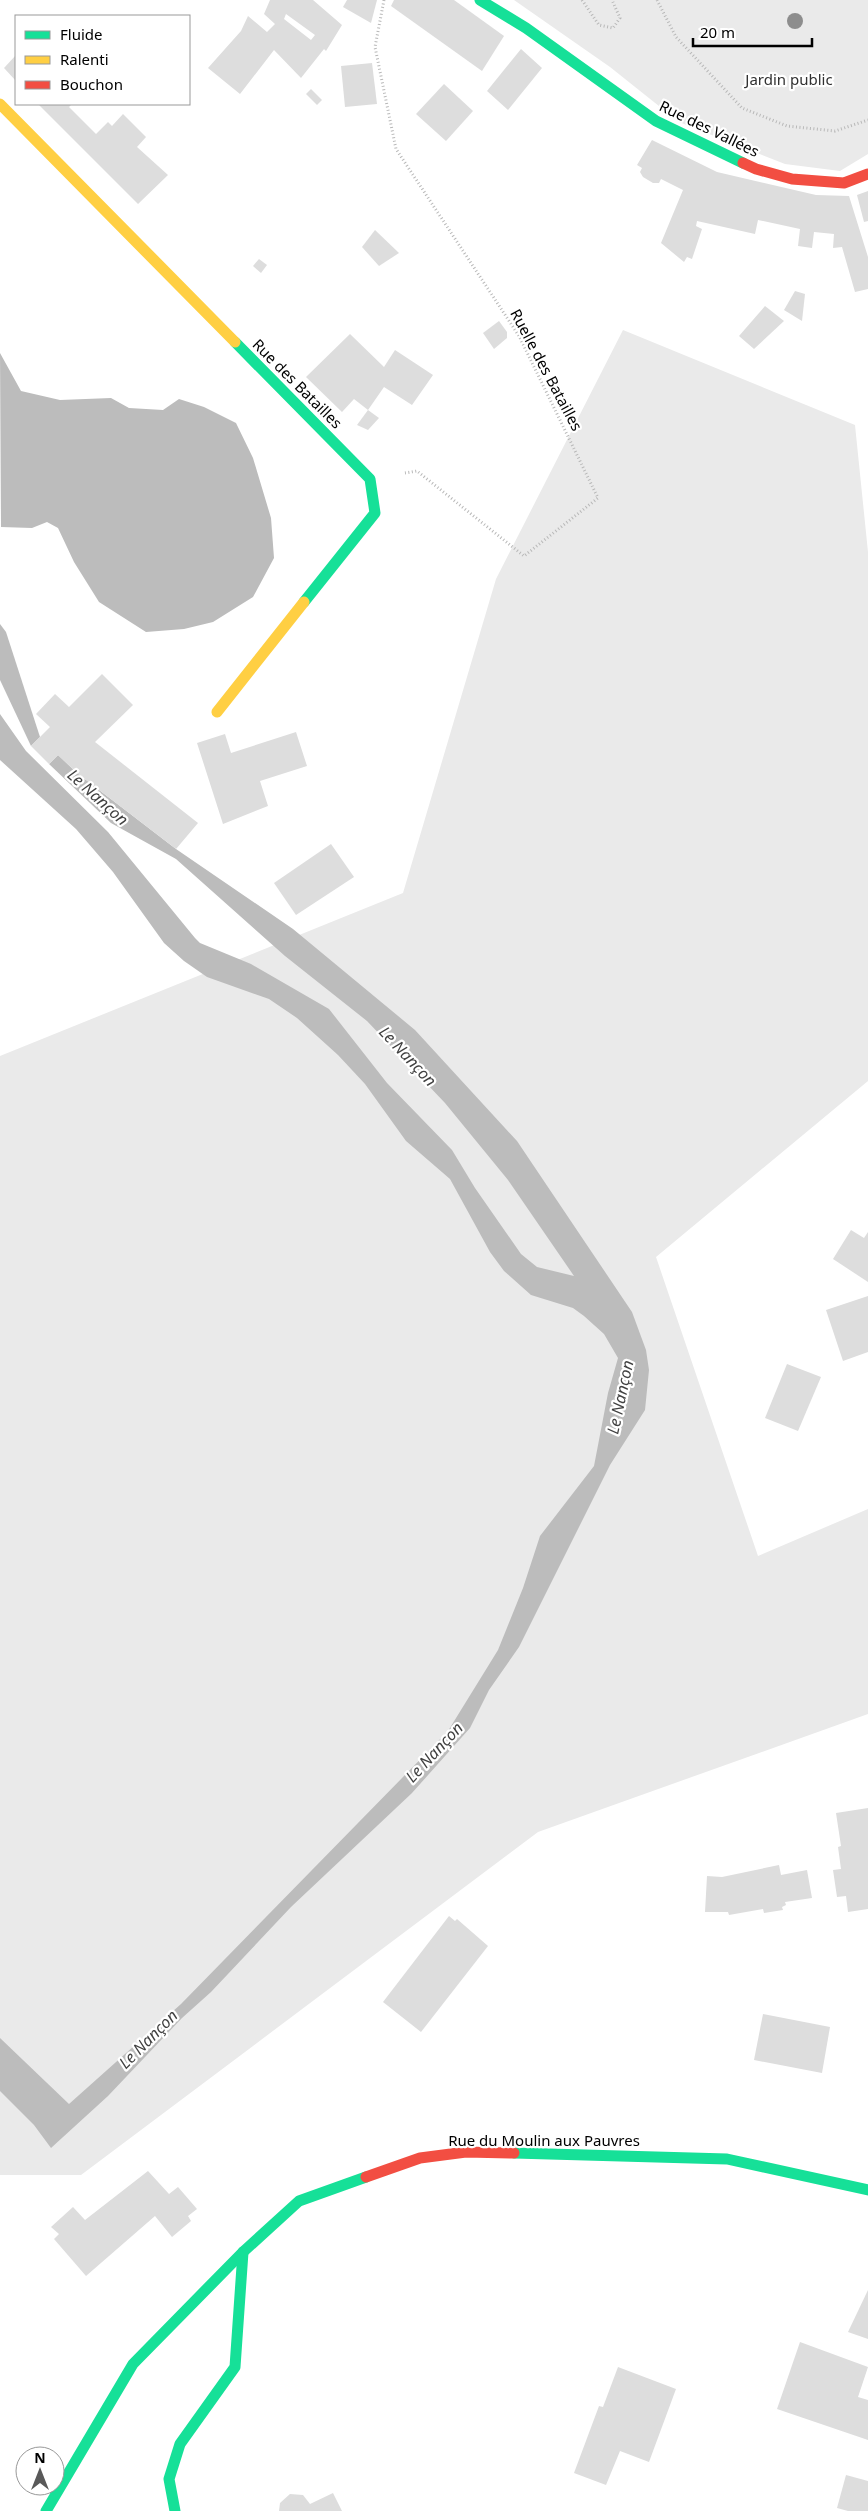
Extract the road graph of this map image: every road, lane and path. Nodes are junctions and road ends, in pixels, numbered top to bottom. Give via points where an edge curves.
1 (384, 0) edge
2 (480, 0) edge
3 (582, 0) edge
4 (612, 0) edge
5 (657, 0) edge
6 (0, 104) edge
7 (868, 120) edge
8 (868, 174) edge
9 (370, 479) junction
10 (217, 712) dead end
11 (868, 2190) edge
12 (244, 2252) junction
13 (46, 2511) edge
14 (175, 2511) edge

1 - 9 path, Ruelle des Batailles via 375,47 396,149 519,336 598,498 524,556 417,471
2 - 8 street, Rue des Vallées via 526,28 656,121 756,169 792,179 844,183
3 - 4 path via 599,25 613,28 620,18
5 - 7 path via 676,37 742,108 786,126 835,131
6 - 9 street, Rue des Batailles
9 - 10 street via 375,513
11 - 12 street, Rue du Moulin aux Pauvres via 727,2159 466,2152 420,2158 299,2201
12 - 13 street, Rue du Moulin aux Pauvres via 133,2364
12 - 14 street via 235,2367 180,2444 169,2479

